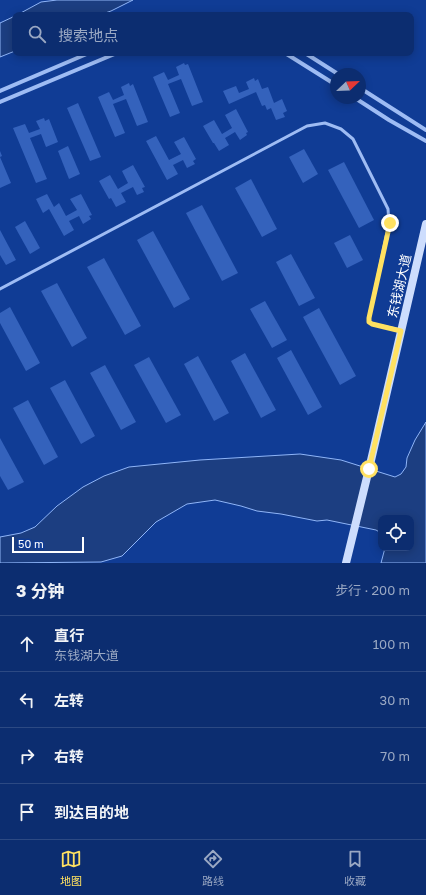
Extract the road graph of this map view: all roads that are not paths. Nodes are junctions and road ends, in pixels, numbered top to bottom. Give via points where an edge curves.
1 (82, 56) edge
2 (110, 56) edge
3 (290, 56) edge
4 (309, 56) edge
5 (330, 69) edge
6 (330, 81) edge
7 (0, 91) edge
8 (366, 92) edge
9 (0, 102) edge
10 (364, 104) edge
11 (426, 130) edge
12 (426, 141) edge
13 (426, 224) edge
14 (0, 289) edge
15 (401, 331) junction
16 (346, 563) edge

1 - 7 street
2 - 9 street
3 - 6 street
4 - 5 street
8 - 11 street
10 - 12 street
13 - 15 main road, 东钱湖大道
14 - 15 lane via 307,126 325,123 340,129 352,139 388,209 390,223 369,322
15 - 16 main road, 东钱湖大道

